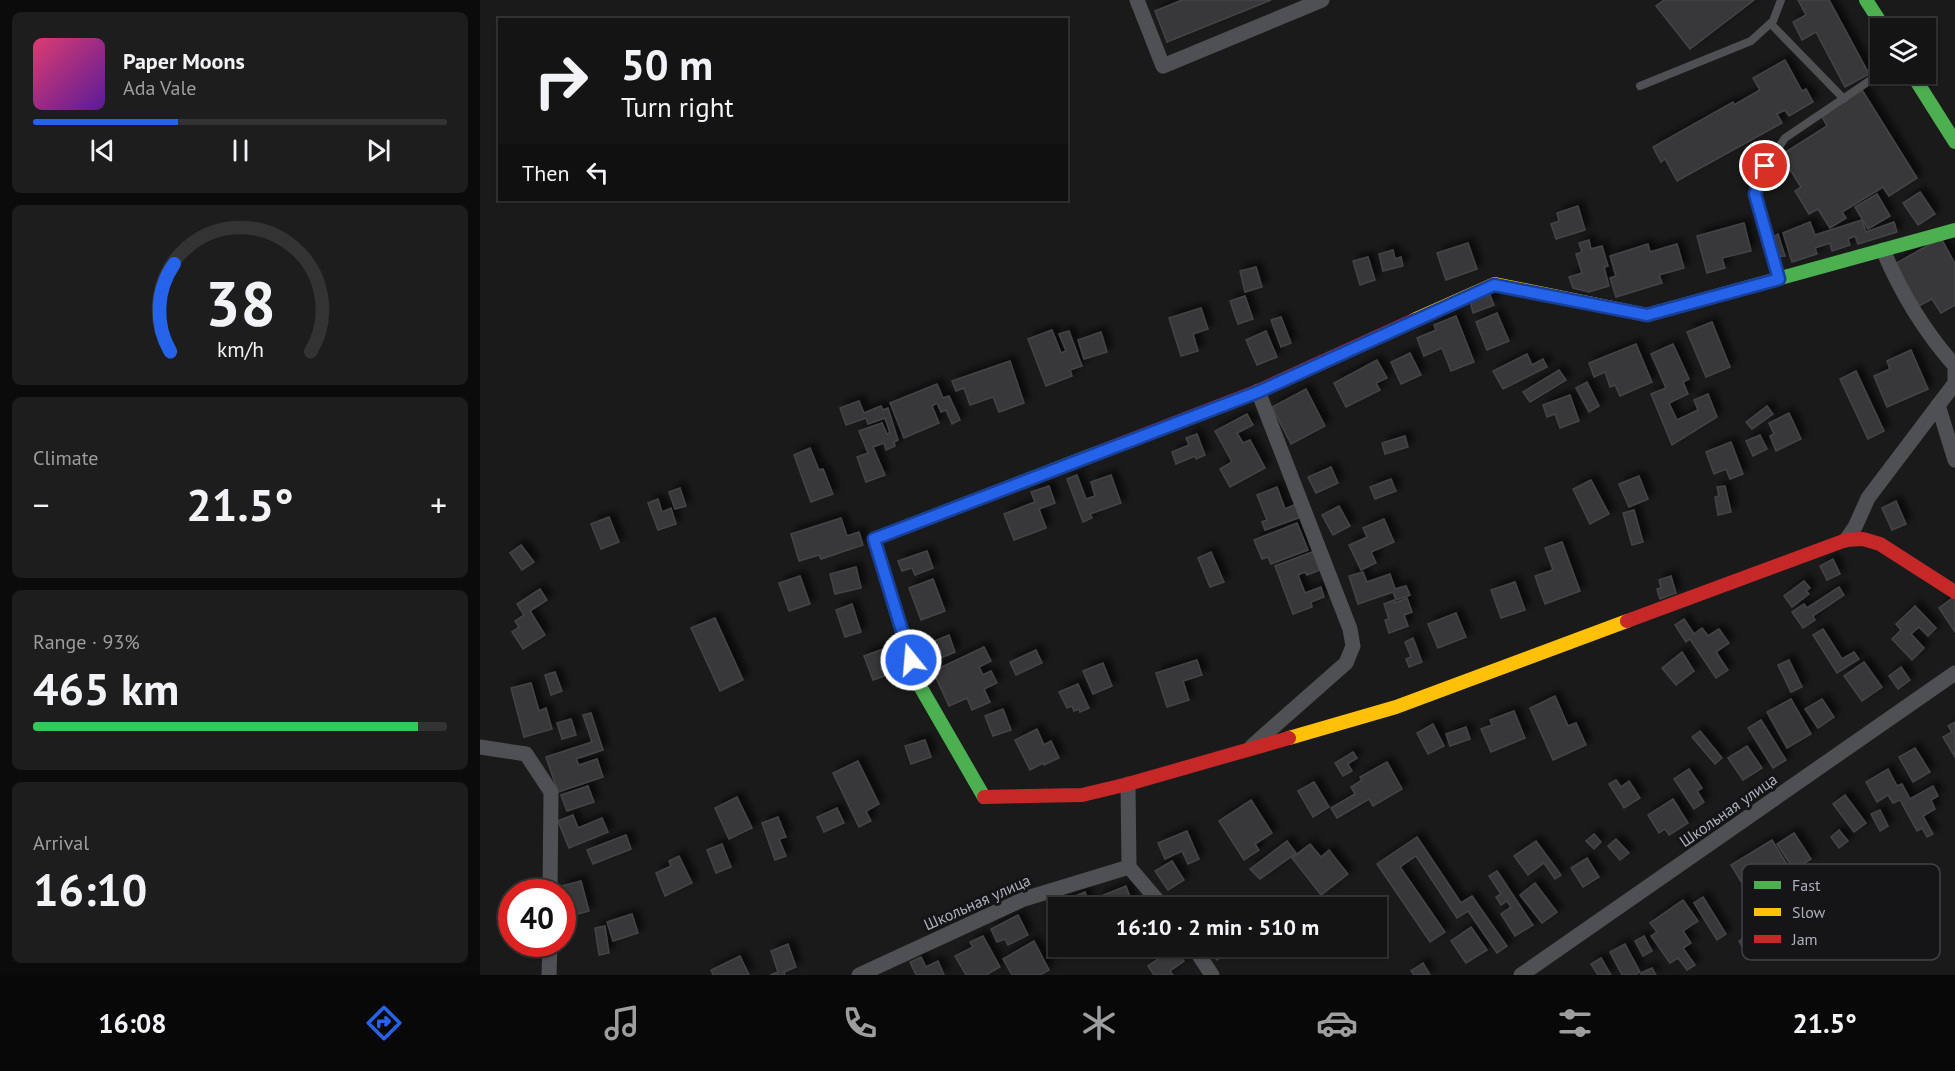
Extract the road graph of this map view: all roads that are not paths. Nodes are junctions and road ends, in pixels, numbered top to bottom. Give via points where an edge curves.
1 (1137, 0) edge
2 (1781, 0) edge
3 (1866, 0) edge
4 (1319, 1) edge
5 (1878, 18) edge
6 (1771, 24) junction
7 (1870, 81) edge
8 (1918, 84) edge
9 (1640, 86) dead end
10 (1844, 99) junction
11 (1955, 142) edge
12 (1955, 230) edge
13 (1883, 250) junction
14 (1779, 279) junction
15 (1955, 375) edge
16 (1258, 392) junction
17 (1938, 405) junction
18 (1955, 460) edge
19 (1846, 540) junction
20 (1955, 592) edge
21 (1955, 673) edge
22 (480, 747) edge
23 (1248, 750) junction
24 (1128, 784) junction
25 (1129, 867) junction
26 (550, 879) edge
27 (1155, 897) edge
28 (550, 957) edge
29 (1200, 957) edge
30 (549, 975) edge
31 (859, 975) edge
32 (1212, 975) edge
33 (1521, 975) edge

1 - 4 street via 1163,66
2 - 6 lane
3 - 5 street
6 - 9 lane via 1751,41
6 - 10 lane
7 - 10 lane
8 - 11 street
10 - 14 lane via 1785,138 1765,166 1755,194
12 - 13 street
13 - 14 street
13 - 15 street via 1899,286 1934,343 1955,366
14 - 16 street via 1647,315 1494,285
15 - 17 street via 1955,383
16 - 23 street via 1350,628 1353,646 1346,663
16 - 24 street via 874,539 917,681 984,797 1082,795
17 - 18 street
17 - 19 street via 1868,498
19 - 20 street via 1880,544
19 - 23 street via 1396,708
21 - 33 street, Школьная улица
22 - 26 street via 526,754 551,792
23 - 24 street
24 - 25 street
25 - 27 street
25 - 31 street, Школьная улица via 1024,898
28 - 30 street
29 - 32 street

